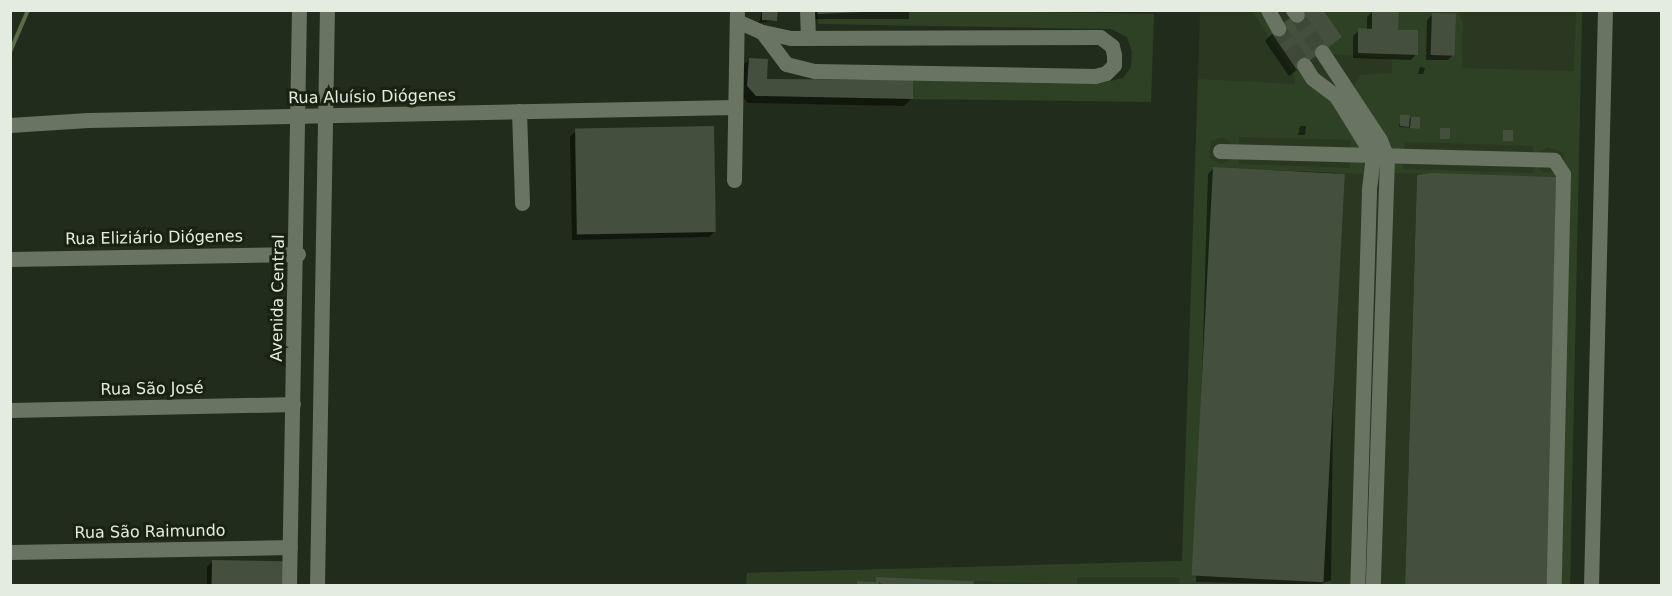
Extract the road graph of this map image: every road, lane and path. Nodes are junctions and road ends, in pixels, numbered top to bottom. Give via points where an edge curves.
1 (299, 10) edge
2 (327, 10) edge
3 (807, 10) edge
4 (1268, 10) edge
5 (1605, 10) edge
6 (737, 16) edge
7 (1278, 28) tunnel mouth
8 (762, 32) junction
9 (808, 35) junction
10 (1322, 52) tunnel mouth
11 (1304, 65) tunnel mouth
12 (735, 107) junction
13 (519, 111) junction
14 (297, 116) junction
15 (326, 116) junction
16 (10, 125) edge
17 (1220, 151) dead end
18 (1380, 157) junction
19 (734, 180) dead end
20 (522, 203) dead end
21 (298, 254) junction
22 (10, 259) edge
23 (294, 404) junction
24 (10, 410) edge
25 (290, 548) junction
26 (10, 552) edge
27 (289, 585) edge
28 (317, 585) edge
29 (1357, 585) edge
30 (1373, 585) edge
31 (1554, 585) edge
32 (1591, 585) edge

1 - 14 street, Avenida Central
2 - 15 street
3 - 9 street
4 - 7 street
5 - 32 street
6 - 8 street
6 - 12 street
8 - 9 street via 791,38
8 - 9 street via 786,64 815,71 1095,76 1114,65 1112,46 1100,38
10 - 18 street via 1381,141
11 - 18 street via 1312,78 1336,96
12 - 13 street, Rua Aluísio Diógenes
12 - 19 street
13 - 15 street, Rua Aluísio Diógenes
13 - 20 street
14 - 15 street, Rua Aluísio Diógenes
14 - 16 street, Rua Aluísio Diógenes
14 - 21 street, Avenida Central
15 - 28 street
17 - 18 street
18 - 29 street via 1369,191
18 - 30 street
18 - 31 street via 1554,160 1563,174
21 - 22 street, Rua Eliziário Diógenes
21 - 23 street, Avenida Central
23 - 24 street, Rua São José
23 - 25 street, Avenida Central
25 - 26 street, Rua São Raimundo
25 - 27 street, Avenida Central

